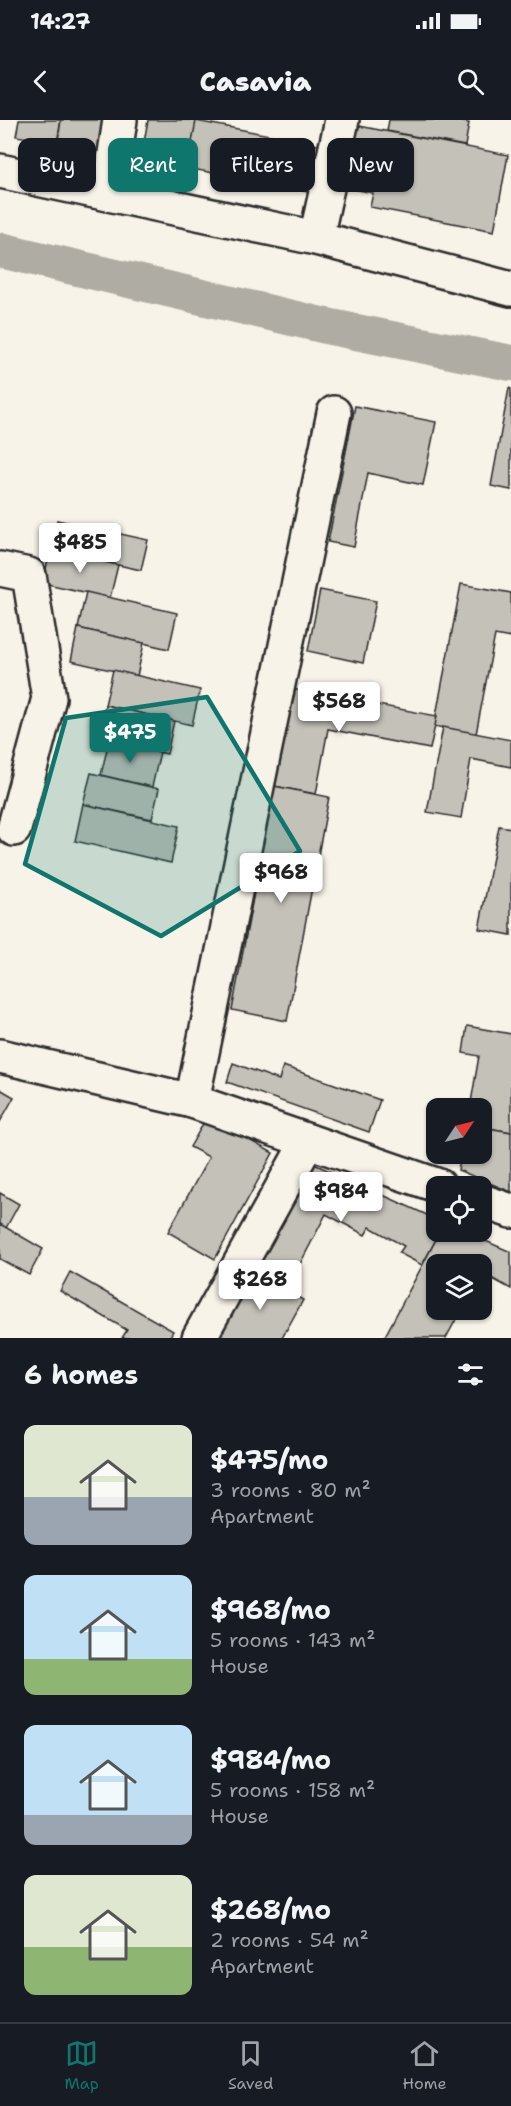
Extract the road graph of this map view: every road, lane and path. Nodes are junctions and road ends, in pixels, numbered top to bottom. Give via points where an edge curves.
1 (120, 120) edge
2 (342, 120) edge
3 (0, 171) edge
4 (109, 194) junction
5 (316, 238) junction
6 (511, 289) edge
7 (334, 413) dead end
8 (0, 569) edge
9 (14, 829) dead end
10 (0, 1056) edge
11 (192, 1101) junction
12 (308, 1141) junction
13 (426, 1182) edge
14 (492, 1204) edge
15 (511, 1211) edge
16 (199, 1338) edge

1 - 4 street
2 - 5 street
3 - 4 street
4 - 5 street
5 - 6 street
7 - 11 street
8 - 9 street via 29,575 49,698
10 - 11 street
11 - 12 street
12 - 13 street
12 - 16 street
14 - 15 street

